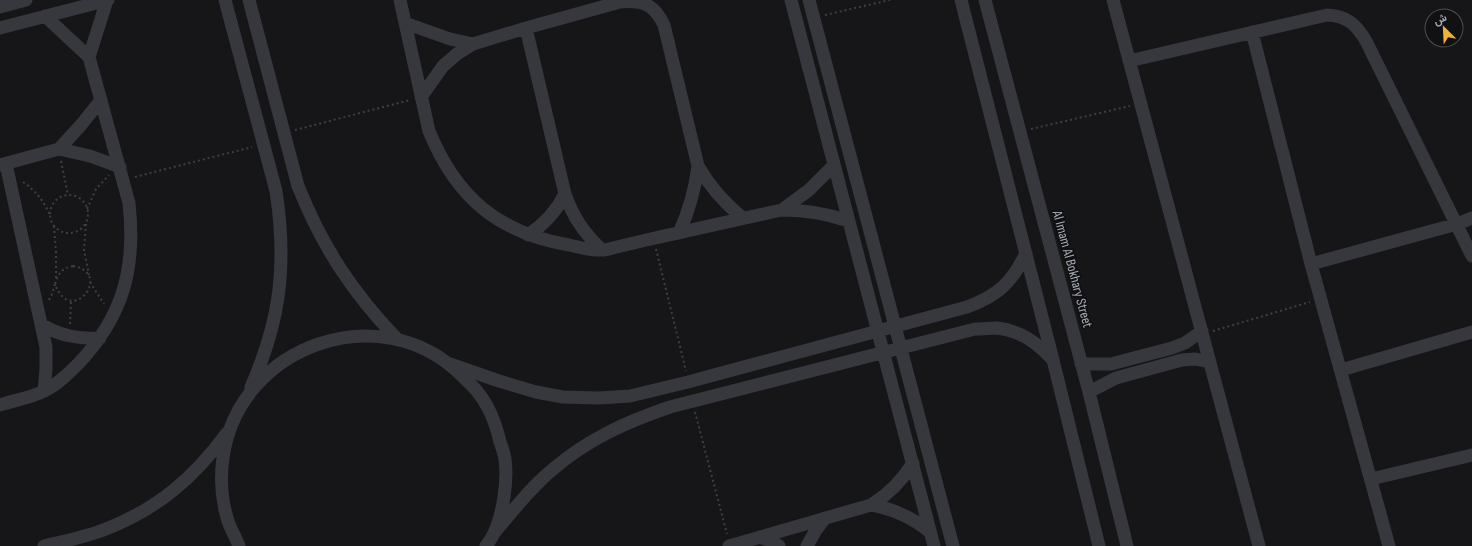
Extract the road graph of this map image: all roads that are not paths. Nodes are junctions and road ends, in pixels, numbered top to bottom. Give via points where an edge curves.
1 (26, 0) edge
2 (107, 0) edge
3 (225, 0) edge
4 (249, 0) edge
5 (400, 0) edge
6 (791, 0) edge
7 (809, 0) edge
8 (961, 0) edge
9 (985, 0) edge
10 (1113, 0) edge
11 (0, 7) edge
12 (45, 16) junction
13 (405, 23) junction
14 (0, 28) edge
15 (526, 28) junction
16 (1252, 32) junction
17 (473, 44) junction
18 (89, 57) junction
19 (1129, 61) junction
20 (421, 97) junction
21 (101, 100) junction
22 (59, 149) junction
23 (834, 165) junction
24 (698, 166) junction
25 (120, 167) junction
26 (5, 168) edge
27 (565, 194) junction
28 (782, 210) junction
29 (743, 218) junction
30 (1472, 218) edge
31 (848, 221) junction
32 (1457, 224) junction
33 (679, 233) junction
34 (528, 235) junction
35 (602, 250) junction
36 (1026, 253) junction
37 (1472, 256) edge
38 (1311, 264) junction
39 (42, 326) junction
40 (895, 326) junction
41 (877, 331) junction
42 (1202, 332) junction
43 (1472, 332) edge
44 (100, 338) junction
45 (398, 340) junction
46 (901, 348) junction
47 (883, 353) junction
48 (1053, 360) junction
49 (1210, 362) junction
50 (450, 364) junction
51 (1082, 364) junction
52 (1341, 370) junction
53 (44, 391) junction
54 (1089, 392) junction
55 (244, 400) junction
56 (0, 405) edge
57 (230, 428) junction
58 (1472, 455) edge
59 (912, 462) junction
60 (1371, 480) junction
61 (871, 505) junction
62 (825, 518) junction
63 (930, 532) junction
64 (494, 533) junction
65 (759, 537) junction
66 (44, 546) edge
67 (239, 546) edge
68 (486, 546) edge
69 (730, 546) edge
70 (779, 546) edge
71 (807, 546) edge
72 (934, 546) edge
73 (953, 546) edge
74 (1099, 546) edge
75 (1128, 546) edge
76 (1259, 546) edge
77 (1389, 546) edge

1 - 11 street
2 - 12 street
2 - 18 street
3 - 55 street via 276,191 282,252 280,283 268,343
4 - 45 street via 298,186 308,210 322,240 346,279
5 - 13 street
6 - 23 street
7 - 40 street
8 - 36 street
9 - 51 street, Al Imam Al Bokhary Street
10 - 19 street
12 - 14 street
12 - 18 street
13 - 17 street
13 - 20 street
15 - 17 street
15 - 24 street via 620,2 635,0 649,6 658,14 664,25
15 - 27 street
16 - 19 street
16 - 32 street via 1327,16 1349,20 1359,29
16 - 38 street
17 - 20 street via 443,66
18 - 21 street
19 - 42 street
20 - 34 street via 429,131 437,150 460,186 474,202 491,215
21 - 22 street
21 - 25 street
22 - 25 street via 90,156
22 - 26 street
23 - 28 street via 809,190
23 - 31 street
24 - 29 street via 717,195
24 - 33 street via 695,189
25 - 44 street via 129,203 132,226 131,250 128,274 114,315
26 - 39 street
27 - 34 street via 550,217
27 - 35 street via 579,225
28 - 29 street
28 - 31 street via 816,212
29 - 33 street
30 - 32 street
31 - 41 street
32 - 37 street
32 - 38 street
33 - 35 street
34 - 35 street via 550,242
36 - 40 street via 1009,282 997,293 982,301
36 - 48 street
38 - 52 street
39 - 44 street via 70,337
39 - 53 street via 46,347
40 - 41 street
40 - 46 street
41 - 47 street
41 - 50 street via 630,396 563,397 536,392
42 - 49 street
42 - 51 street via 1172,348 1111,364
43 - 52 street
44 - 53 street via 74,368
45 - 50 street via 425,349
45 - 55 street via 364,336 329,340 315,345 296,353 267,374
46 - 47 street
46 - 48 street via 976,329 997,328 1019,333 1038,344
46 - 73 street
47 - 59 street
47 - 64 street via 670,407 638,418 581,448 551,470
48 - 74 street
49 - 54 street via 1182,360 1116,378
49 - 76 street
50 - 64 street via 477,391 496,423 505,460 505,497
51 - 54 street, Al Imam Al Bokhary Street
52 - 60 street
53 - 56 street
54 - 75 street, Al Imam Al Bokhary Street
55 - 57 street
57 - 66 street via 202,464 163,499 105,530
57 - 67 street via 223,458 222,490 228,521
58 - 60 street
59 - 61 street via 905,476 895,487
59 - 63 street
60 - 77 street
61 - 62 street
61 - 63 street via 903,514
62 - 65 street
62 - 71 street
63 - 72 street
64 - 68 street
65 - 69 street
65 - 70 street

